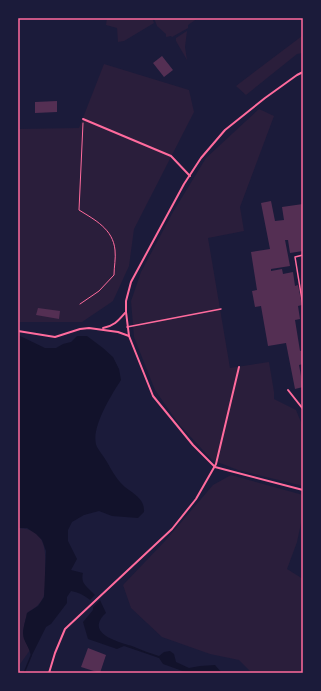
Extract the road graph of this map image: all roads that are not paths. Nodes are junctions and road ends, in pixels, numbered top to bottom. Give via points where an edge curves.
1 (303, 72) edge
2 (83, 119) road end
3 (190, 176) junction
4 (303, 255) edge
5 (303, 306) edge
6 (221, 309) dead end
7 (126, 312) junction
8 (127, 327) junction
9 (100, 329) junction
10 (18, 331) edge
11 (129, 336) junction
12 (239, 367) dead end
13 (288, 390) dead end
14 (303, 409) edge
15 (215, 467) junction
16 (303, 490) edge
17 (49, 673) edge

1 - 3 street via 265,98 226,130 201,158
2 - 3 street via 172,156
3 - 7 street via 131,282
4 - 5 street via 295,257
6 - 8 street
7 - 8 street
7 - 9 street via 118,322
8 - 11 street
9 - 10 street via 80,329 55,337
9 - 11 street
11 - 15 street via 153,396 193,445
12 - 15 street
13 - 14 street
15 - 16 street
15 - 17 street via 184,514 146,554 65,629

